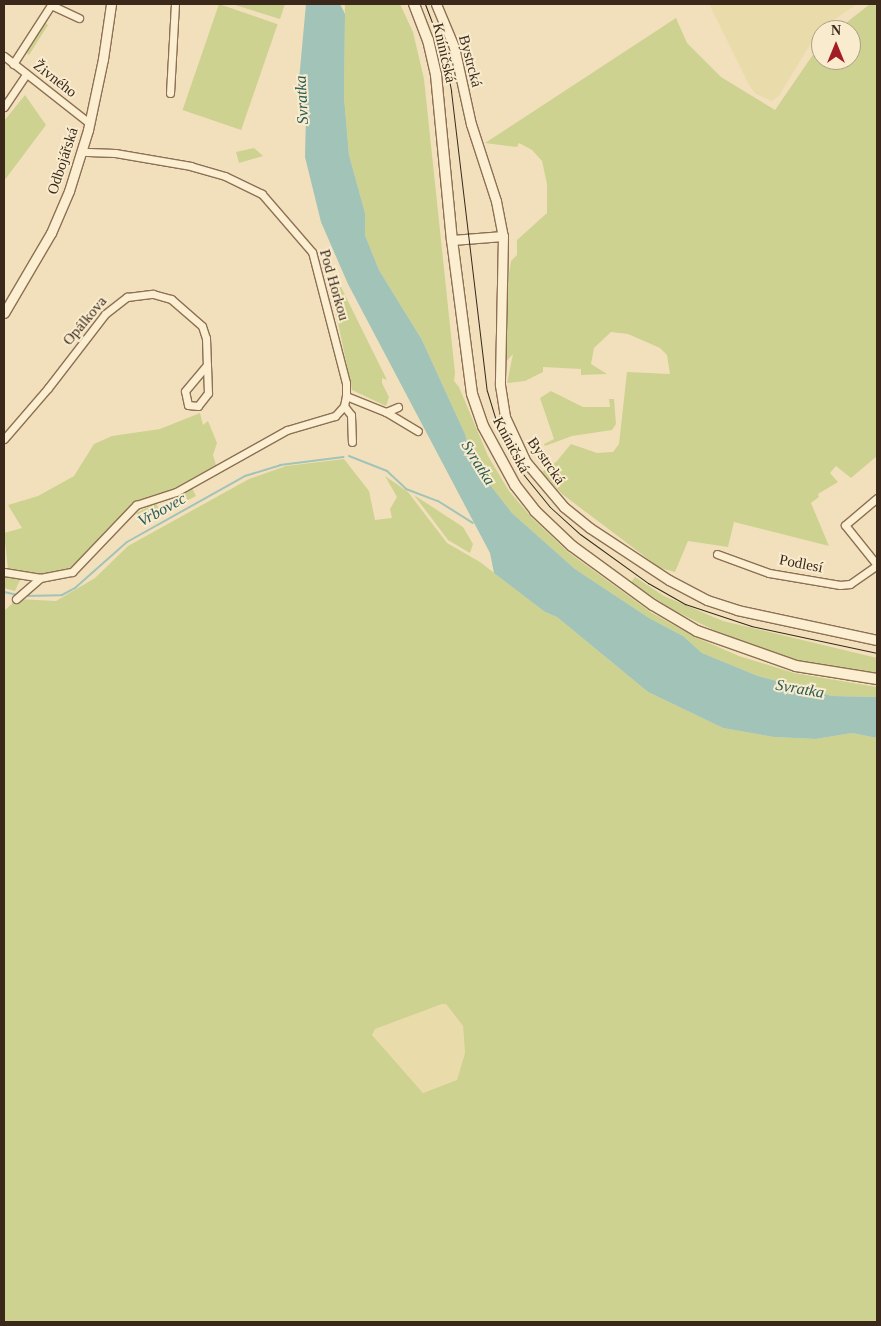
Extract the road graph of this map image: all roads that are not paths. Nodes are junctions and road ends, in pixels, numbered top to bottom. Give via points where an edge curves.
1 (111, 4) edge
2 (175, 4) edge
3 (414, 4) edge
4 (436, 4) edge
5 (79, 18) dead end
6 (4, 56) edge
7 (13, 64) junction
8 (26, 74) junction
9 (170, 93) dead end
10 (4, 107) edge
11 (89, 123) junction
12 (82, 152) junction
13 (503, 236) junction
14 (452, 240) junction
15 (4, 313) edge
16 (207, 365) junction
17 (346, 396) junction
18 (344, 406) junction
19 (398, 407) dead end
20 (386, 412) junction
21 (418, 431) dead end
22 (4, 439) edge
23 (352, 442) dead end
24 (877, 498) edge
25 (716, 554) dead end
26 (877, 565) edge
27 (4, 572) edge
28 (40, 578) junction
29 (16, 598) dead end
30 (877, 640) edge
31 (877, 679) edge

1 - 11 street, Odbojářská via 104,59
2 - 9 street
3 - 14 main road, Kníničská via 428,40 436,75
4 - 13 street, Bystrcká via 454,47 471,124 496,201
5 - 7 street via 51,4
6 - 7 street, Živného
7 - 8 street, Živného
8 - 10 street
8 - 11 street, Živného
11 - 12 street, Odbojářská
12 - 15 street, Odbojářská via 51,234
12 - 17 street, Pod Horkou via 115,153 191,166 225,176 262,194 312,252 346,383
13 - 14 street
13 - 30 street, Bystrcká via 502,402 518,450 542,484 564,507 597,533 707,600 737,610
14 - 31 main road, Kníničská via 472,394 496,456 535,511 612,576 697,631 796,666
16 - 16 street, Opálkova via 185,391 188,405 198,406 204,401
16 - 22 street, Opálkova via 202,326 179,302 153,294 128,297 105,314
17 - 18 street, Pod Horkou
17 - 20 street
18 - 23 street, Pod Horkou via 351,415
18 - 28 street via 335,416 287,430 176,492 136,505 72,572
19 - 20 street
20 - 21 street
24 - 26 street via 845,525
25 - 26 street, Podlesí via 769,572 840,585 850,584
27 - 28 street
28 - 29 street

